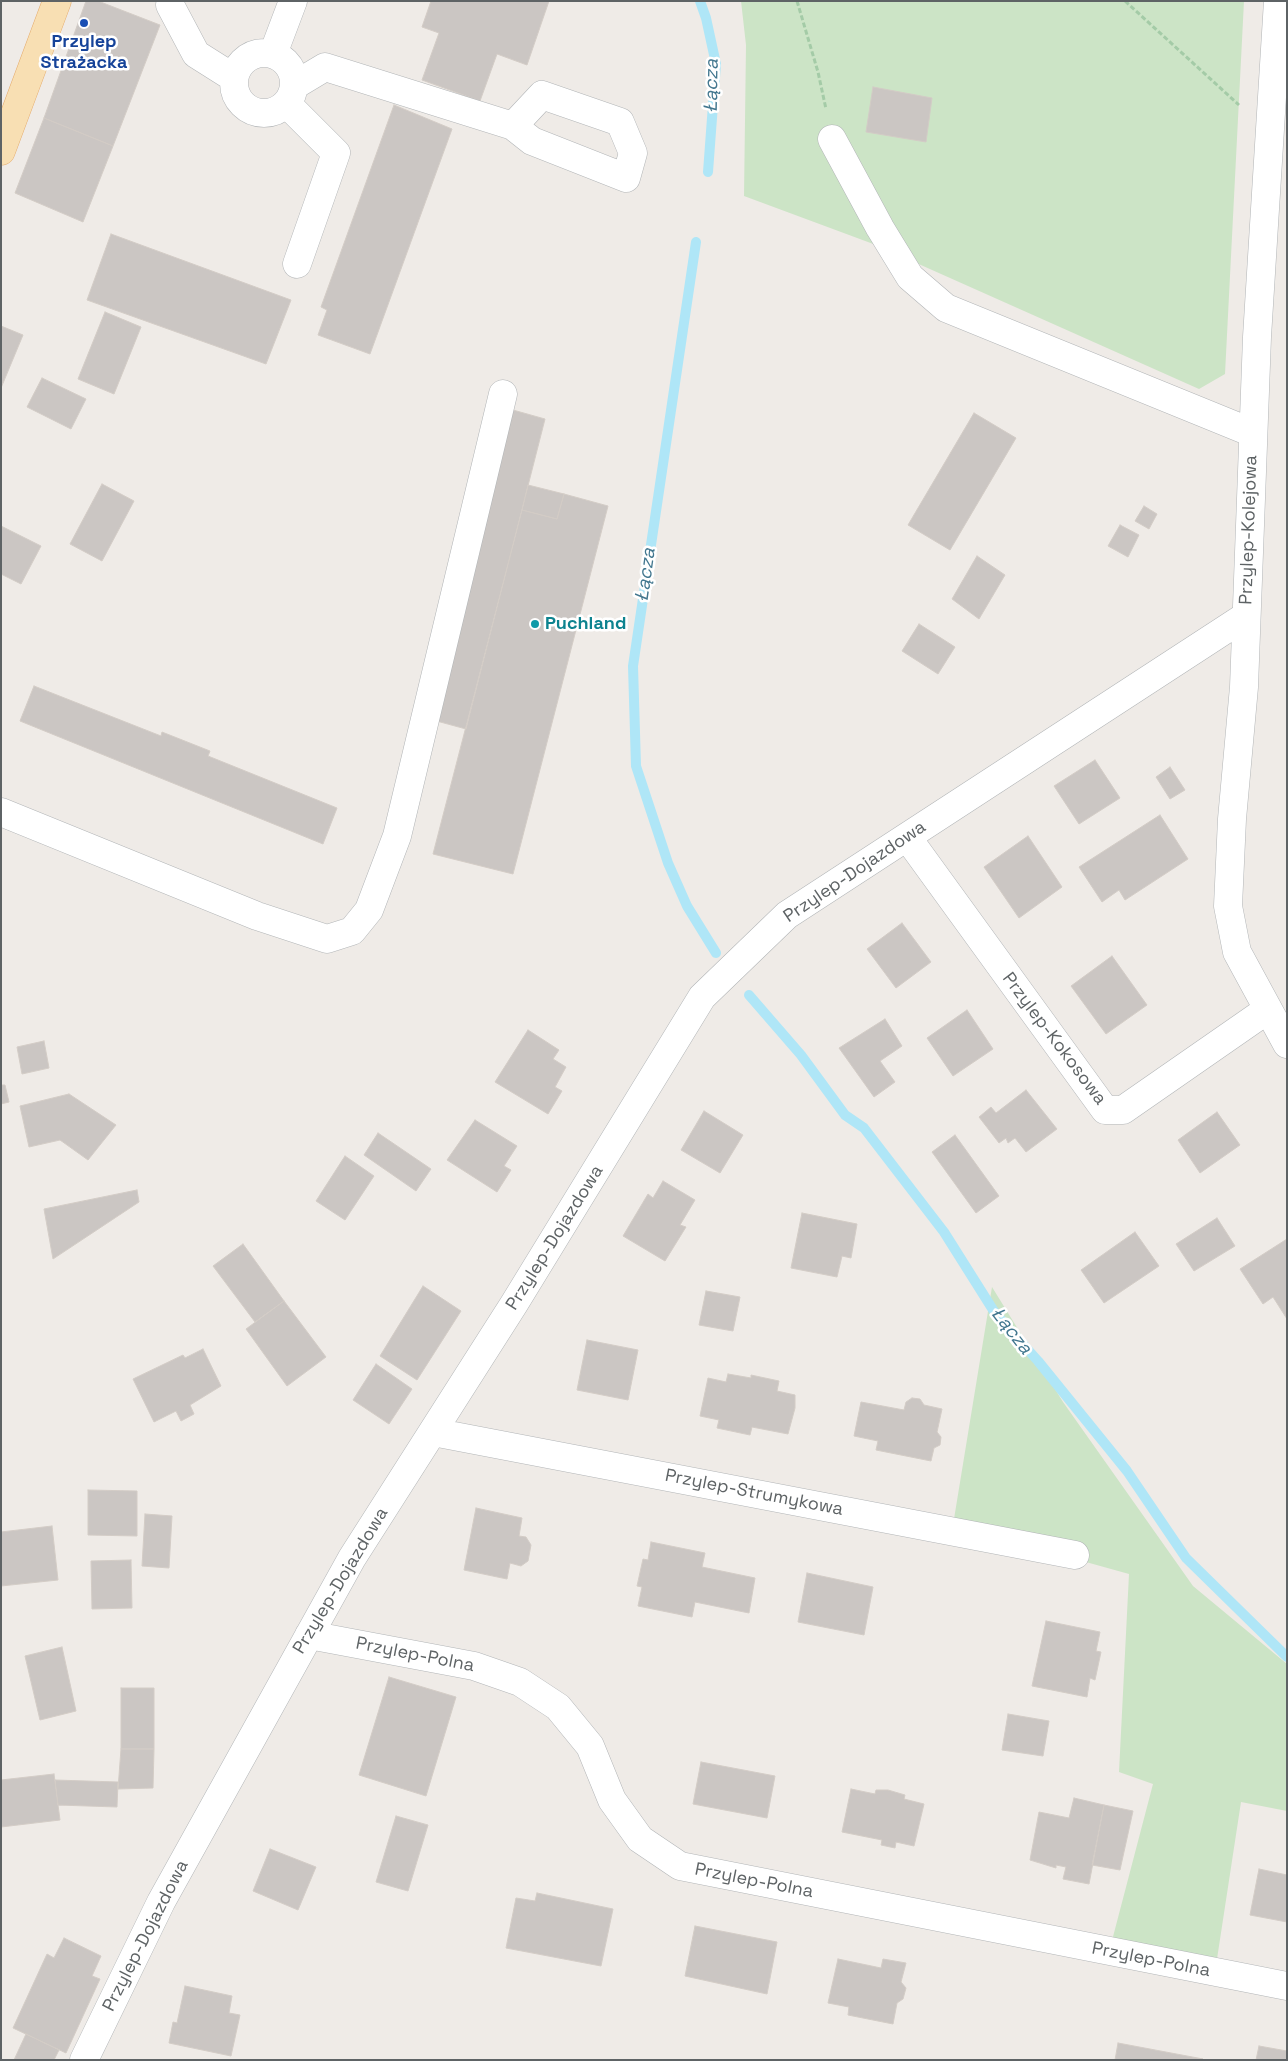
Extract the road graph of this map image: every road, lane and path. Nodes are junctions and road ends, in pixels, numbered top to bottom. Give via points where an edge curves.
1 (57, 1) edge
2 (293, 1) edge
3 (797, 1) edge
4 (1125, 1) edge
5 (1278, 1) edge
6 (169, 3) edge
7 (273, 54) junction
8 (234, 78) junction
9 (291, 94) junction
10 (1279, 123) edge
11 (513, 126) dead end
12 (832, 139) joint
13 (1, 151) edge
14 (298, 264) dead end
15 (503, 394) dead end
16 (1253, 433) junction
17 (1246, 616) junction
18 (1, 812) edge
19 (906, 837) junction
20 (1267, 1010) junction
21 (1287, 1044) edge
22 (433, 1432) junction
23 (1075, 1555) dead end
24 (309, 1635) junction
25 (1287, 1986) edge
26 (84, 2060) edge

1 - 13 main road
2 - 7 street
3 - 12 path via 818,72
4 - 10 path via 1241,107
5 - 10 street, Przylep-Kolejowa
6 - 8 street via 196,54
7 - 8 street via 253,55 244,60
7 - 9 street via 282,58 294,75
8 - 9 street via 237,97 242,105 260,114 270,113
9 - 11 street via 325,67
9 - 14 street via 336,153
10 - 16 street, Przylep-Kolejowa via 1257,337
12 - 16 street via 910,277 946,308
15 - 18 street via 397,836 369,910 352,931 327,939 257,916
16 - 17 street, Przylep-Kolejowa
17 - 19 street, Przylep-Dojazdowa
17 - 20 street, Przylep-Kolejowa via 1228,906 1237,952
19 - 20 street, Przylep-Kokosowa via 1105,1110 1123,1110
19 - 22 street, Przylep-Dojazdowa via 787,916 702,997
20 - 21 street, Przylep-Kolejowa
22 - 23 street, Przylep-Strumykowa
22 - 24 street, Przylep-Dojazdowa via 352,1558
24 - 25 street, Przylep-Polna via 474,1666 520,1682 558,1707 590,1746 612,1800 640,1839 680,1866
24 - 26 street, Przylep-Dojazdowa via 161,1902

